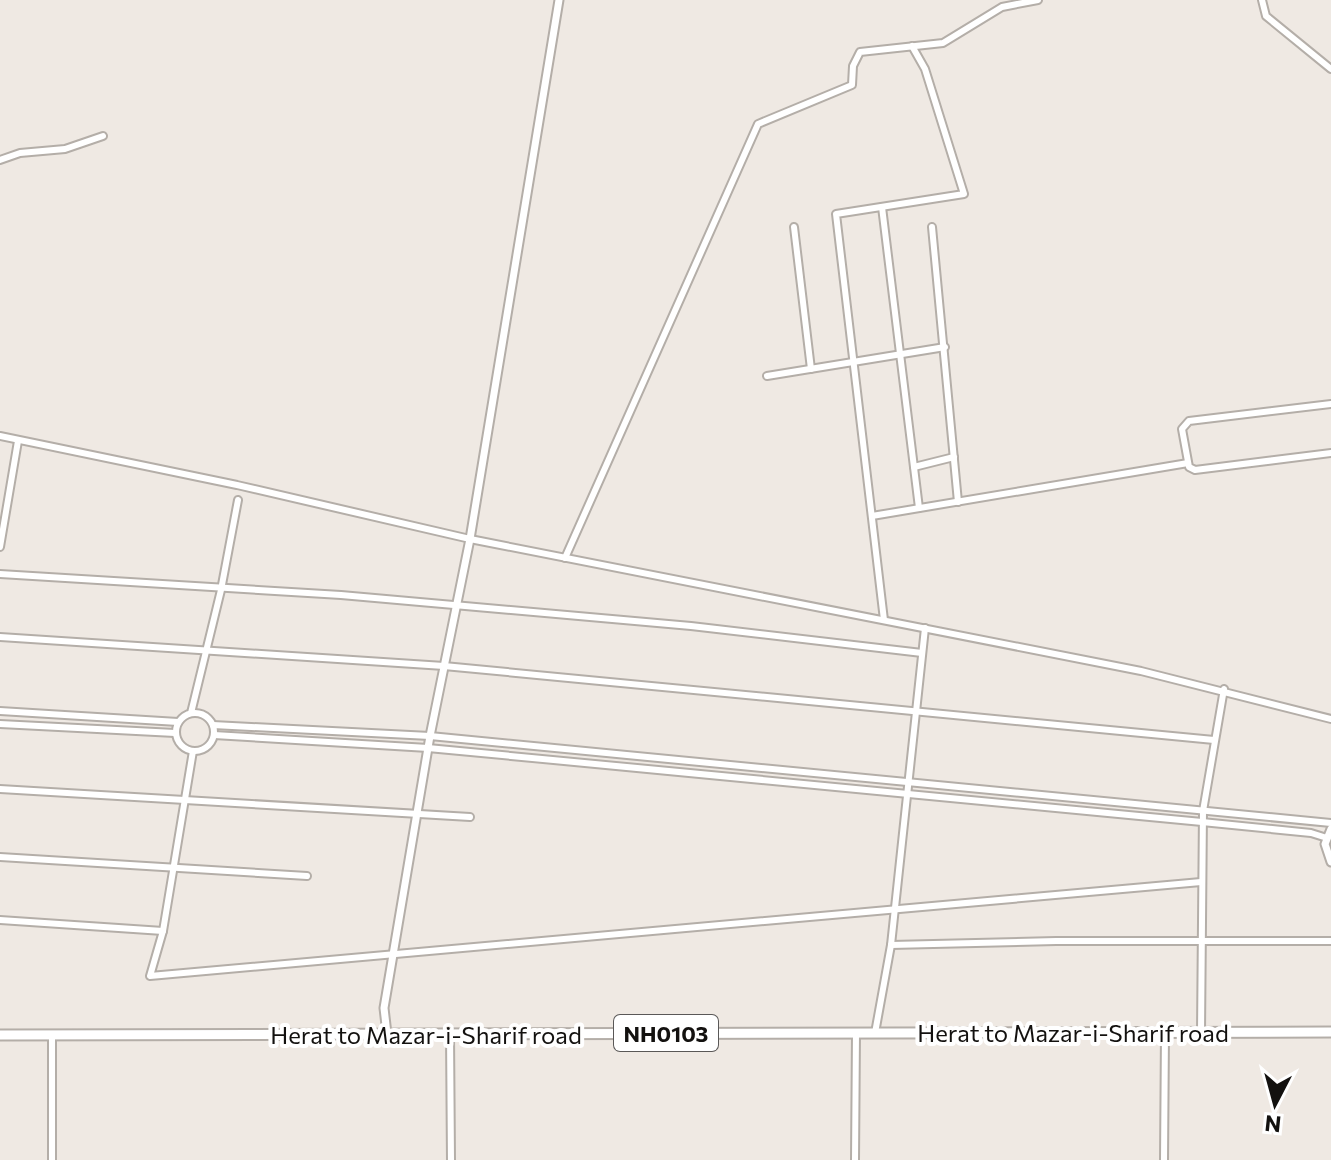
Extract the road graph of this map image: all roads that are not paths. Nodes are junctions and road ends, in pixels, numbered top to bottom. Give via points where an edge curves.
1 (559, 0) edge
2 (1038, 0) edge
3 (1262, 0) edge
4 (912, 46) junction
5 (1331, 69) edge
6 (103, 136) dead end
7 (0, 160) edge
8 (882, 207) junction
9 (794, 227) dead end
10 (932, 227) dead end
11 (945, 347) junction
12 (900, 355) junction
13 (853, 362) junction
14 (811, 369) junction
15 (767, 376) dead end
16 (1331, 404) edge
17 (0, 436) edge
18 (18, 441) junction
19 (1331, 453) edge
20 (954, 457) junction
21 (1188, 463) junction
22 (914, 467) junction
23 (238, 500) dead end
24 (958, 502) junction
25 (919, 508) junction
26 (3, 509) edge
27 (872, 516) junction
28 (470, 539) junction
29 (0, 547) edge
30 (565, 558) junction
31 (0, 574) edge
32 (221, 590) junction
33 (456, 607) junction
34 (884, 620) junction
35 (925, 628) junction
36 (0, 637) edge
37 (207, 650) junction
38 (922, 653) junction
39 (444, 666) junction
40 (1224, 689) junction
41 (0, 711) edge
42 (191, 713) junction
43 (915, 714) junction
44 (1331, 719) edge
45 (178, 722) junction
46 (0, 724) edge
47 (213, 725) junction
48 (175, 733) junction
49 (214, 735) junction
50 (430, 736) junction
51 (1214, 740) junction
52 (428, 748) junction
53 (193, 751) junction
54 (907, 781) junction
55 (0, 789) edge
56 (905, 794) junction
57 (184, 800) junction
58 (1203, 811) junction
59 (417, 813) junction
60 (470, 817) dead end
61 (1202, 822) junction
62 (1331, 826) edge
63 (1327, 838) junction
64 (0, 857) edge
65 (1331, 862) edge
66 (173, 869) junction
67 (307, 876) dead end
68 (1201, 882) junction
69 (895, 909) junction
70 (0, 920) edge
71 (163, 931) junction
72 (1201, 941) junction
73 (1331, 941) edge
74 (891, 945) junction
75 (395, 954) junction
76 (1165, 1032) junction
77 (1201, 1032) junction
78 (1331, 1032) edge
79 (856, 1033) junction
80 (875, 1033) junction
81 (387, 1034) junction
82 (450, 1034) junction
83 (0, 1035) edge
84 (52, 1035) junction
85 (52, 1160) edge
86 (451, 1160) edge
87 (855, 1160) edge
88 (1164, 1160) edge

1 - 28 street
2 - 4 street via 1002,7 943,43
3 - 5 street via 1266,16
4 - 8 street via 925,69 964,194
4 - 30 street via 860,52 852,85 758,124
6 - 7 street via 65,149
8 - 12 street
8 - 13 street via 836,214
9 - 14 street
10 - 11 street
11 - 12 street
11 - 20 street
12 - 13 street
12 - 22 street
13 - 14 street
13 - 27 street
14 - 15 street
16 - 21 street via 1185,422
17 - 18 street
18 - 26 street
18 - 28 street
19 - 21 street via 1195,470
20 - 22 street
20 - 24 street
21 - 24 street
22 - 25 street
23 - 32 street
24 - 25 street
25 - 27 street
26 - 29 street
27 - 34 street
28 - 30 street
28 - 33 street
30 - 34 street
31 - 32 street
32 - 33 street
32 - 37 street
33 - 38 street via 691,626
33 - 39 street
34 - 35 street
35 - 38 street
35 - 40 street
36 - 37 street
37 - 39 street
37 - 42 street
38 - 43 street
39 - 43 street
39 - 50 street
40 - 44 street
40 - 51 street
41 - 45 street
42 - 45 street
42 - 47 street via 202,714
43 - 51 street
43 - 54 street
45 - 48 street
46 - 48 street
47 - 49 street
47 - 50 street
48 - 53 street via 183,747
49 - 52 street
49 - 53 street via 206,747
50 - 52 street
50 - 54 street
51 - 58 street
52 - 56 street
52 - 59 street
53 - 57 street
54 - 56 street
54 - 58 street
55 - 57 street
56 - 61 street
56 - 69 street
57 - 59 street
57 - 66 street
58 - 61 street
58 - 62 street
59 - 60 street
59 - 75 street
61 - 63 street
61 - 68 street
62 - 63 street
63 - 65 street
64 - 66 street
66 - 67 street
66 - 71 street
68 - 69 street
68 - 72 street
69 - 74 street
69 - 75 street
70 - 71 street
71 - 75 street via 150,976
72 - 73 street
72 - 74 street
72 - 77 street
74 - 80 street
75 - 81 street via 384,1008
76 - 77 highway, Herat to Mazar-i-Sharif road / NH0103
76 - 80 highway, Herat to Mazar-i-Sharif road / NH0103
76 - 88 street
77 - 78 highway, Herat to Mazar-i-Sharif road / NH0103
79 - 80 highway, Herat to Mazar-i-Sharif road / NH0103
79 - 82 highway, Herat to Mazar-i-Sharif road / NH0103
79 - 87 street
81 - 82 highway, Herat to Mazar-i-Sharif road / NH0103
81 - 84 highway, Herat to Mazar-i-Sharif road / NH0103
82 - 86 street
83 - 84 highway, Herat to Mazar-i-Sharif road / NH0103
84 - 85 street

